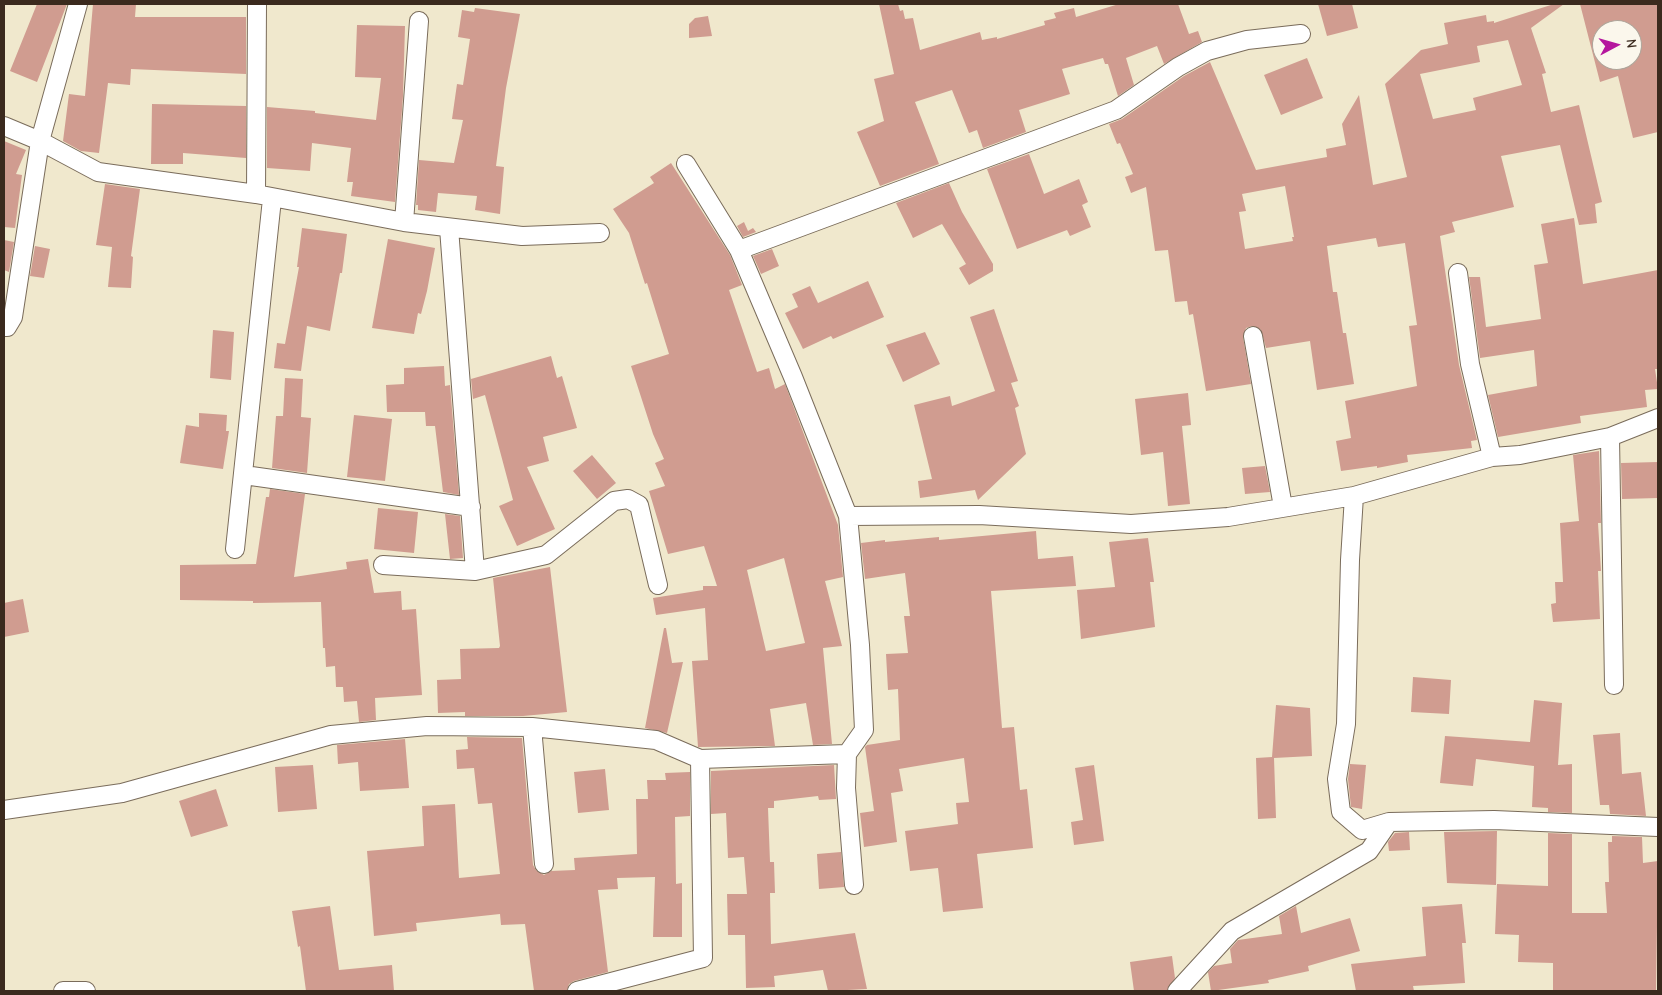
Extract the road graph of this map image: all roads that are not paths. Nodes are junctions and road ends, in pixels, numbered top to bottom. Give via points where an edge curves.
1 (78, 4) edge
2 (257, 4) edge
3 (419, 21) dead end
4 (1301, 34) dead end
5 (4, 126) edge
6 (40, 141) junction
7 (686, 164) dead end
8 (264, 197) junction
9 (404, 222) junction
10 (448, 228) junction
11 (600, 233) dead end
12 (739, 250) junction
13 (1458, 273) dead end
14 (4, 327) edge
15 (1254, 336) dead end
16 (1658, 418) edge
17 (1610, 437) junction
18 (1492, 457) junction
19 (244, 475) junction
20 (1354, 496) junction
21 (471, 507) junction
22 (1283, 507) junction
23 (848, 516) junction
24 (235, 549) dead end
25 (383, 565) dead end
26 (475, 571) junction
27 (658, 585) dead end
28 (1614, 685) dead end
29 (532, 727) junction
30 (847, 754) junction
31 (700, 759) junction
32 (4, 810) edge
33 (1389, 822) junction
34 (1658, 827) edge
35 (544, 864) dead end
36 (854, 885) dead end
37 (63, 991) edge
38 (86, 991) edge
39 (577, 991) edge
40 (1177, 991) edge

1 - 6 street
2 - 8 street
3 - 9 street
4 - 12 street via 1247,40 1207,51 1116,110
5 - 6 street
6 - 8 street via 98,172
6 - 14 street via 13,317
7 - 12 street
8 - 9 street
8 - 19 street
9 - 10 street
10 - 11 street via 522,236
10 - 21 street
12 - 23 street
13 - 18 street via 1470,364
15 - 22 street
16 - 17 street
17 - 18 street via 1520,455
17 - 28 street
18 - 20 street
19 - 21 street
19 - 24 street
20 - 22 street
20 - 33 street via 1346,724 1337,778 1341,812 1362,830
21 - 26 street
22 - 23 street via 1228,517 1131,524 980,515
23 - 30 street via 864,730
25 - 26 street
26 - 27 street via 546,555 614,501 628,500 639,505
29 - 31 street via 656,740
29 - 32 street via 427,726 330,735 122,793
29 - 35 street
30 - 31 street
30 - 36 street via 846,788
31 - 39 street via 703,958
33 - 34 street via 1494,820
33 - 40 street via 1369,852 1232,931
37 - 38 street

